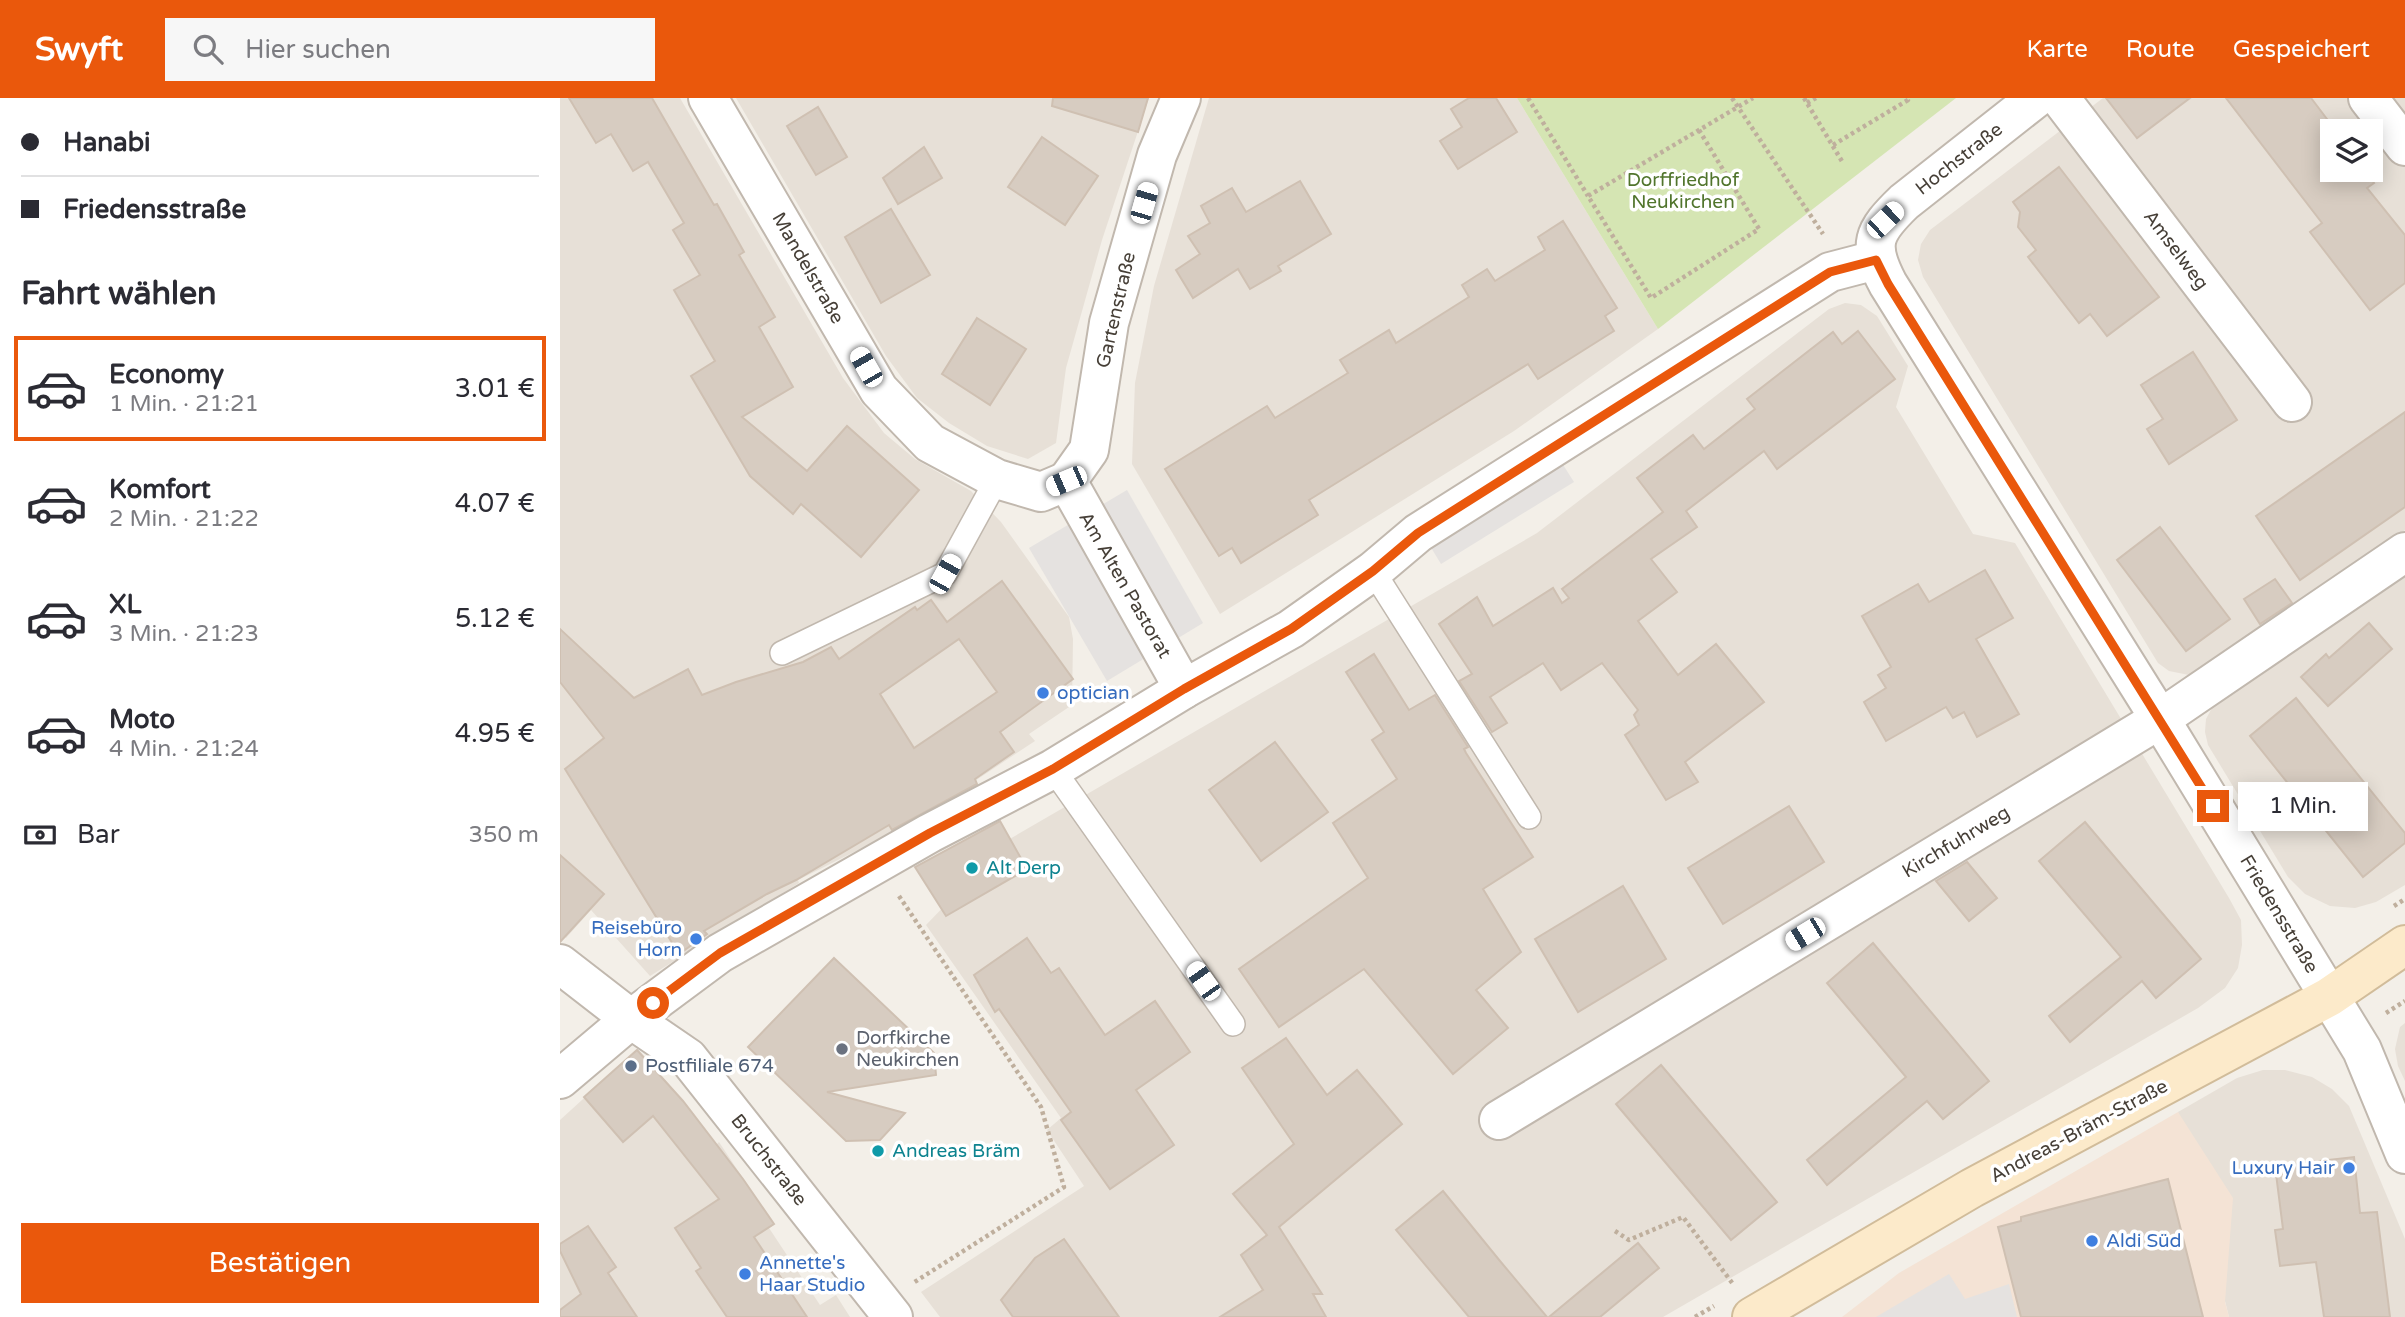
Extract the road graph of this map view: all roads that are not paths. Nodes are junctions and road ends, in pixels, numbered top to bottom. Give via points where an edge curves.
1 (708, 98) edge
2 (1181, 98) edge
3 (2036, 98) edge
4 (2060, 98) edge
5 (2368, 98) edge
6 (2405, 146) edge
7 (1861, 264) junction
8 (2292, 402) dead end
9 (997, 479) junction
10 (1066, 481) junction
11 (2405, 552) edge
12 (1373, 571) junction
13 (782, 653) dead end
14 (1184, 689) junction
15 (2160, 719) junction
16 (1053, 769) junction
17 (1529, 817) dead end
18 (2405, 945) edge
19 (560, 964) edge
20 (2329, 997) junction
21 (631, 1019) junction
22 (1233, 1024) dead end
23 (560, 1079) edge
24 (1499, 1120) dead end
25 (2405, 1154) edge
26 (1745, 1305) edge
27 (887, 1309) edge

1 - 9 street, Mandelstraße via 879,390 930,443
2 - 10 street, Gartenstraße via 1157,155 1109,323 1089,450
3 - 7 street, Hochstraße via 1885,220 1875,246
4 - 8 street, Amselweg
5 - 6 street
7 - 12 street via 1818,279 1418,533
7 - 15 street, Friedensstraße via 1888,284
9 - 10 street, Mandelstraße via 1041,492
9 - 13 lane via 945,574
10 - 14 street, Am Alten Pastorat
11 - 15 street, Kirchfuhrweg
12 - 14 street via 1291,629
12 - 17 lane
14 - 16 street
15 - 20 street, Friedensstraße
15 - 24 street, Kirchfuhrweg
16 - 21 street via 720,953
16 - 22 lane
18 - 20 main road, Andreas-Bräm-Straße
19 - 21 street, Bruchstraße
20 - 25 street, Friedensstraße via 2362,1050
20 - 26 main road, Andreas-Bräm-Straße
21 - 23 street
21 - 27 street, Bruchstraße via 688,1058

